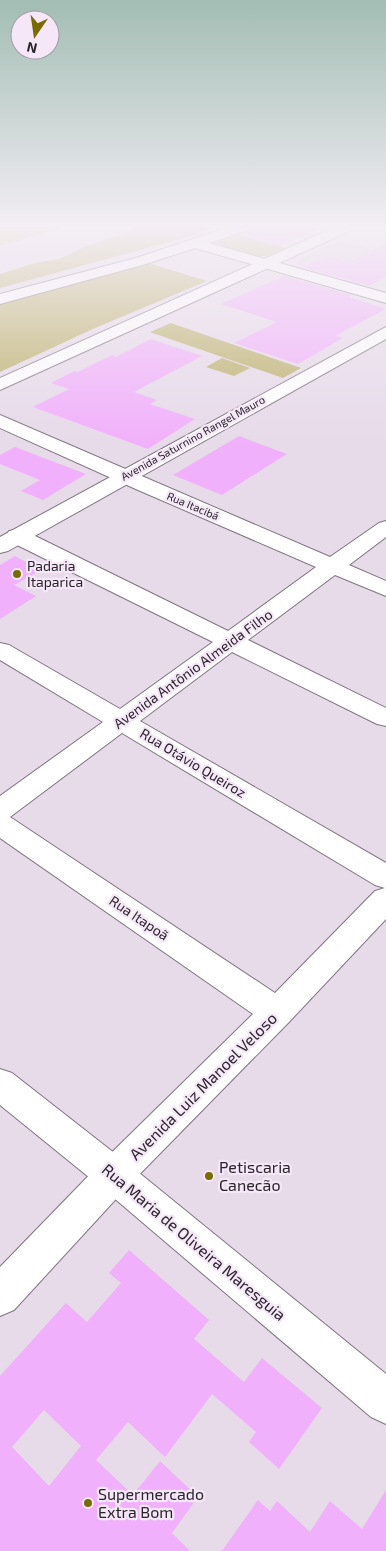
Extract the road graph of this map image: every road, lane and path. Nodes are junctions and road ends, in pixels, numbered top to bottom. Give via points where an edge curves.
1 (193, 298) edge
2 (386, 332) edge
3 (0, 385) edge
4 (0, 421) edge
5 (124, 476) junction
6 (386, 527) edge
7 (9, 541) edge
8 (332, 566) junction
9 (386, 589) edge
10 (231, 641) junction
11 (0, 650) edge
12 (386, 718) edge
13 (122, 721) junction
14 (0, 810) edge
15 (0, 824) edge
16 (386, 877) edge
17 (386, 899) edge
18 (277, 1012) junction
19 (0, 1084) edge
20 (114, 1175) junction
21 (0, 1296) edge
22 (386, 1402) edge

1 - 3 street
2 - 5 street, Avenida Saturnino Rangel Mauro
4 - 5 street, Rua Itacibá
5 - 7 street, Avenida Saturnino Rangel Mauro
5 - 8 street, Rua Itacibá
6 - 8 street, Avenida Antônio Almeida Filho
7 - 10 street
8 - 9 street, Rua Itacibá
8 - 10 street, Avenida Antônio Almeida Filho
10 - 12 street
10 - 13 street, Avenida Antônio Almeida Filho
11 - 13 street, Rua Otávio Queiroz
13 - 14 street, Avenida Antônio Almeida Filho
13 - 16 street, Rua Otávio Queiroz
15 - 18 street, Rua Itapoã
17 - 18 street, Avenida Luiz Manoel Veloso
18 - 20 street, Avenida Luiz Manoel Veloso
19 - 20 street, Rua Maria de Oliveira Maresguia
20 - 21 street, Avenida Luiz Manoel Veloso
20 - 22 street, Rua Maria de Oliveira Maresguia

